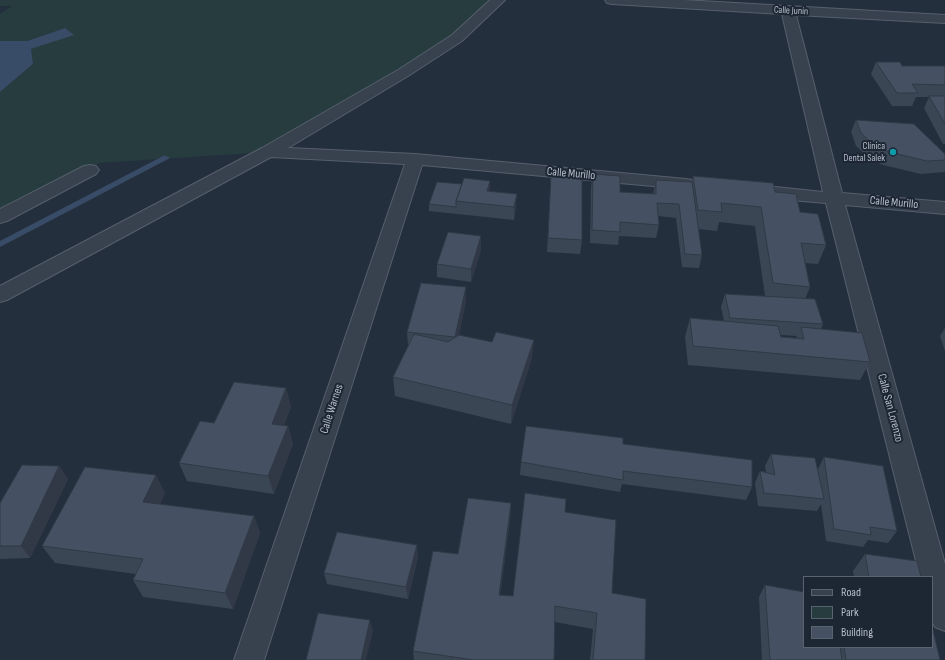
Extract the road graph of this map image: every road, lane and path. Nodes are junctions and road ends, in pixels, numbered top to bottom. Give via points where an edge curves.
1 (498, 0) edge
2 (612, 0) edge
3 (788, 11) junction
4 (945, 19) edge
5 (268, 152) junction
6 (415, 159) junction
7 (90, 170) dead end
8 (700, 186) edge
9 (747, 190) edge
10 (834, 198) junction
11 (945, 208) edge
12 (0, 217) edge
13 (0, 295) edge
14 (945, 617) edge
15 (249, 660) edge

1 - 5 street via 457,38 403,73
2 - 3 street, Calle Junín
3 - 4 street, Calle Junín
3 - 10 street, Calle San Lorenzo
5 - 6 street, Calle Murillo
5 - 13 street
6 - 8 street, Calle Murillo
6 - 15 street, Calle Warnes
7 - 12 street
9 - 10 street, Calle Murillo
10 - 11 street, Calle Murillo
10 - 14 street, Calle San Lorenzo

